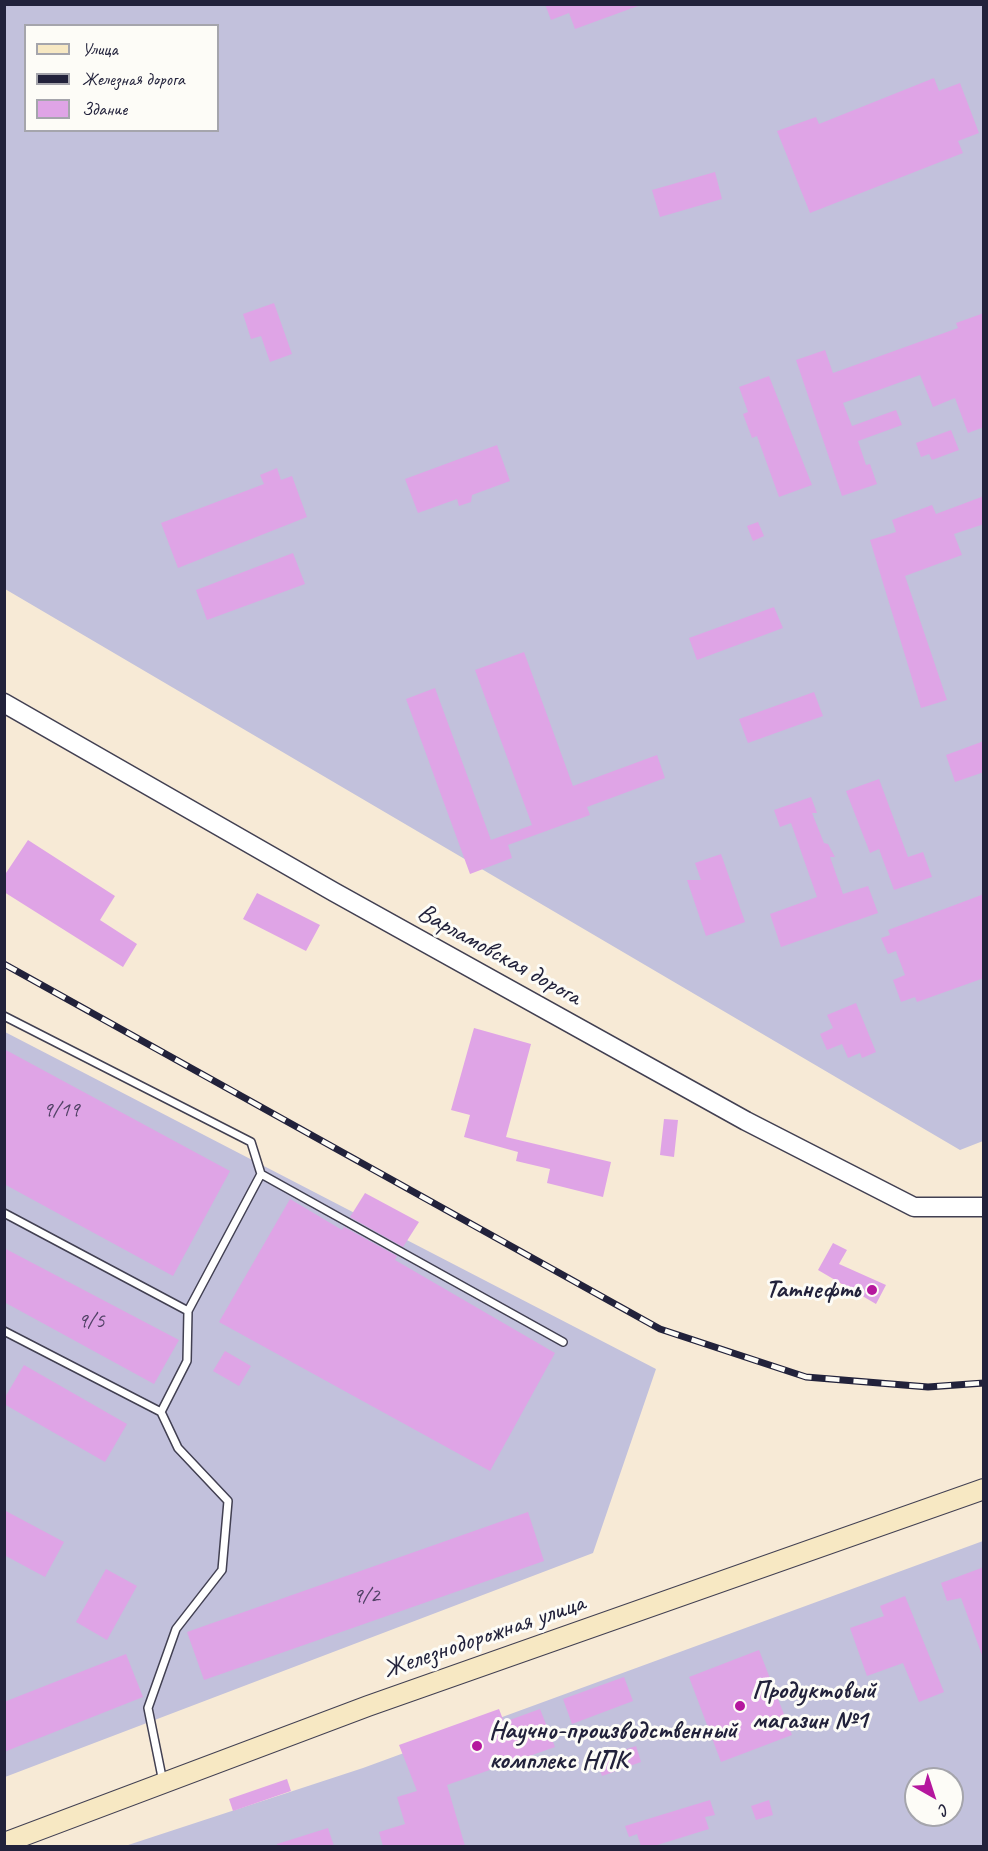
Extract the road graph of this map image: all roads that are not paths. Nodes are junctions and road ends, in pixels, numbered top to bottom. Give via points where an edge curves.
1 (4, 703) edge
2 (4, 1016) edge
3 (261, 1174) junction
4 (984, 1207) edge
5 (4, 1213) edge
6 (188, 1311) junction
7 (4, 1331) edge
8 (563, 1342) dead end
9 (161, 1412) junction
10 (984, 1489) edge
11 (163, 1782) junction
12 (4, 1843) edge

1 - 4 street, Варламовская дорога via 746,1121 914,1208
2 - 3 lane via 251,1142
3 - 6 lane
3 - 8 lane
5 - 6 lane
6 - 9 lane via 187,1361
7 - 9 lane
9 - 11 lane via 178,1449 228,1501 222,1570 176,1629 148,1707
10 - 11 main road, Железнодорожная улица
11 - 12 main road, Железнодорожная улица

